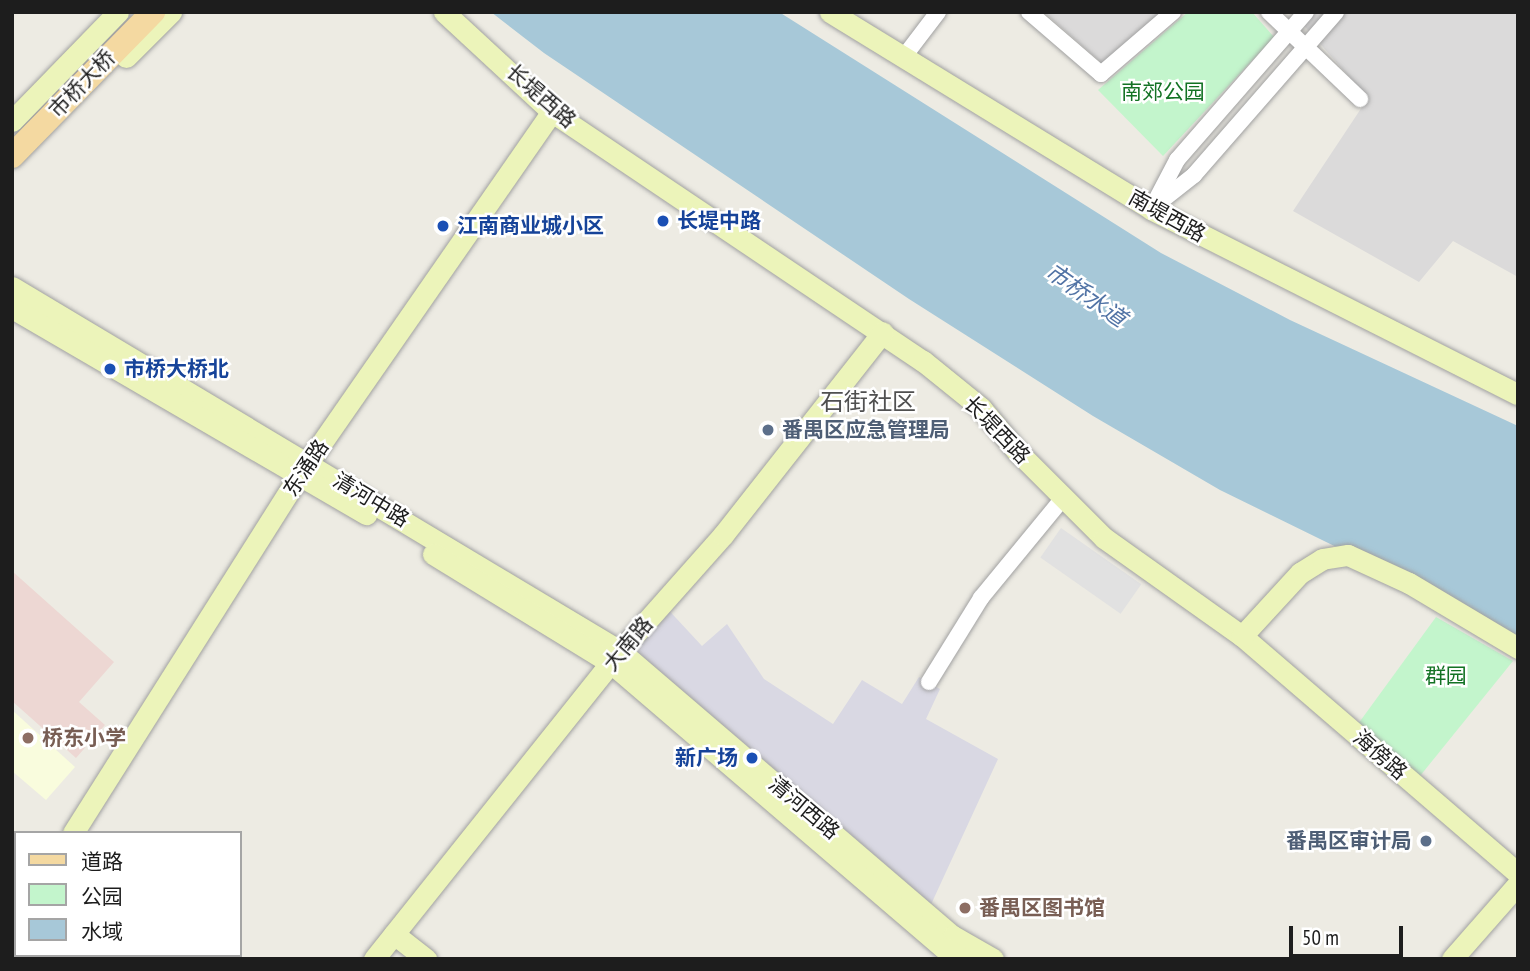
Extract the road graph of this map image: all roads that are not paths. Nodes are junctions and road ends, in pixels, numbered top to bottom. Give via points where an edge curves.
1 (118, 12) edge
2 (131, 12) edge
3 (153, 12) edge
4 (171, 12) edge
5 (444, 12) edge
6 (830, 12) edge
7 (938, 12) edge
8 (1029, 12) edge
9 (1173, 12) edge
10 (1269, 12) edge
11 (1306, 12) edge
12 (1336, 12) edge
13 (1290, 32) junction
14 (1306, 46) junction
15 (903, 58) junction
16 (1360, 99) dead end
17 (552, 112) junction
18 (12, 121) edge
19 (12, 135) edge
20 (12, 156) edge
21 (12, 169) edge
22 (1151, 209) junction
23 (12, 288) edge
24 (12, 307) edge
25 (883, 331) junction
26 (1518, 394) edge
27 (305, 468) junction
28 (1063, 499) junction
29 (1242, 636) junction
30 (1518, 648) edge
31 (615, 657) junction
32 (929, 682) dead end
33 (74, 831) edge
34 (1518, 873) edge
35 (1518, 884) edge
36 (394, 934) junction
37 (941, 947) edge
38 (374, 959) edge
39 (426, 959) edge
40 (964, 959) edge
41 (993, 959) edge
42 (1452, 959) edge

1 - 18 street
2 - 19 main road, 市桥大桥
3 - 20 main road, 市桥大桥
4 - 21 street
5 - 17 street, 长堤西路
6 - 15 street, 南堤西路
7 - 15 street
8 - 9 street via 1101,74
10 - 13 street
11 - 13 street
12 - 14 street
13 - 14 street
13 - 22 street via 1177,160
14 - 16 street
14 - 22 street via 1194,175
15 - 22 street, 南堤西路
17 - 25 street, 长堤西路
17 - 27 street, 东涌路
22 - 26 street, 南堤西路
23 - 27 street, 清河中路
24 - 27 street, 清河中路
25 - 28 street, 长堤西路 via 981,408
25 - 31 street, 大南路 via 723,535
27 - 31 street, 清河中路
27 - 33 street, 东涌路
28 - 29 street, 长堤西路 via 1104,538
28 - 32 street via 981,598
29 - 30 street via 1300,573 1322,559 1348,555 1409,583
29 - 34 street, 海傍路
31 - 36 street, 大南路
31 - 37 street, 清河西路
35 - 42 street
36 - 38 street, 大南路
36 - 39 street
37 - 40 street, 清河西路
37 - 41 street, 清河西路

